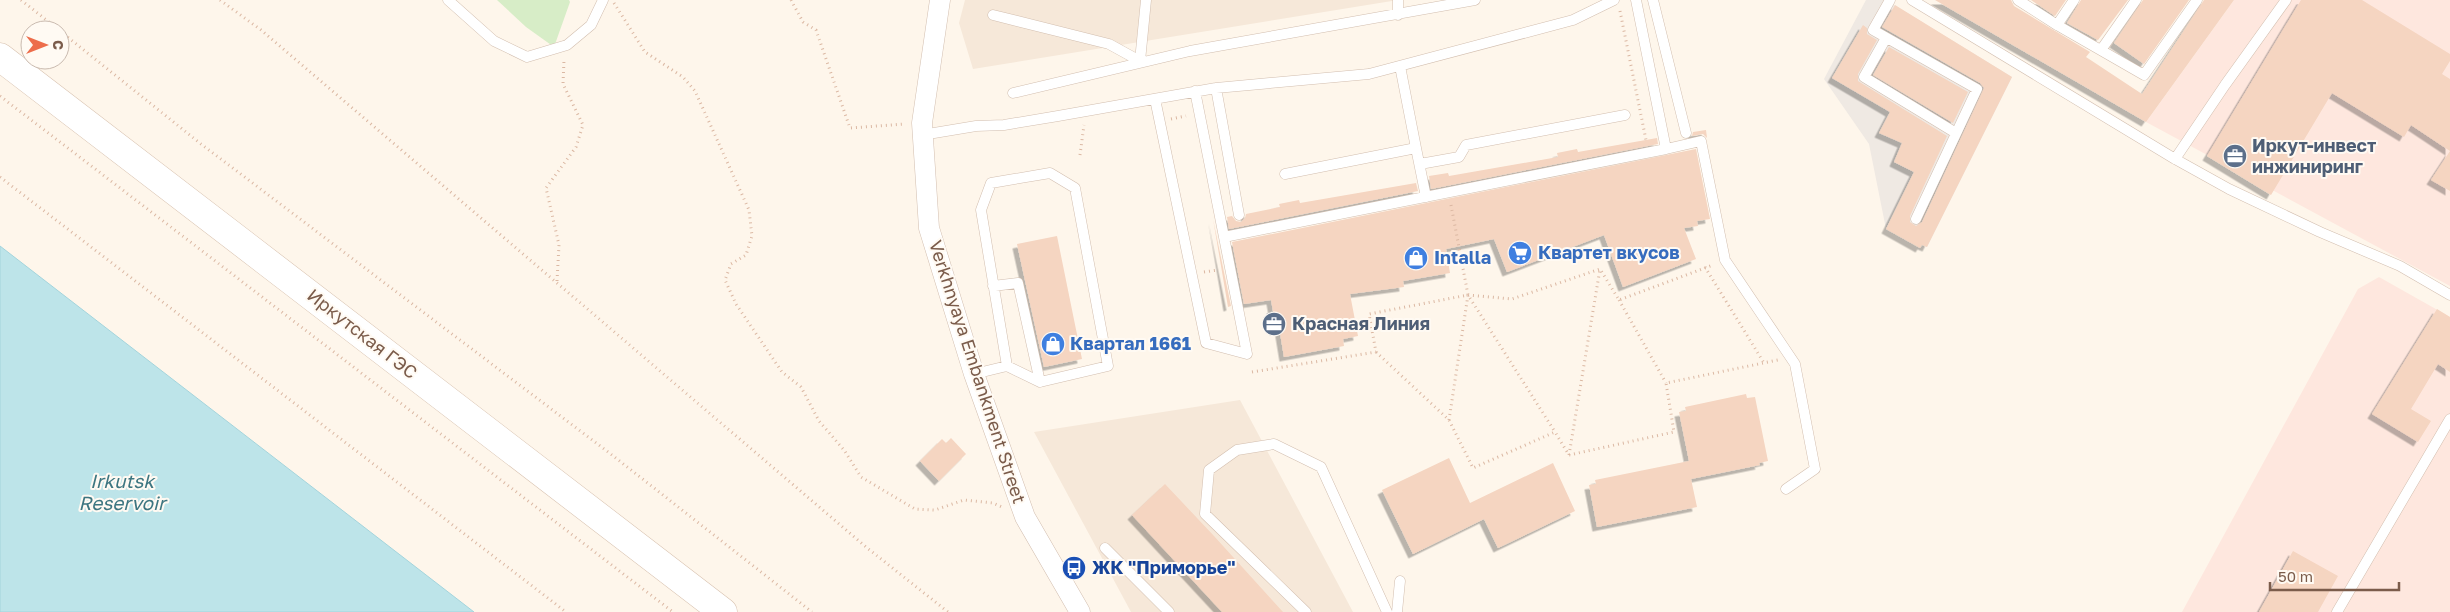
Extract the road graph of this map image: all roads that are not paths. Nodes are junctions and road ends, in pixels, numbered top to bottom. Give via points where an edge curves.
1 (448, 0) edge
2 (603, 0) edge
3 (940, 0) edge
4 (1146, 0) edge
5 (1398, 0) edge
6 (1475, 0) edge
7 (1636, 0) edge
8 (1653, 0) edge
9 (1890, 0) edge
10 (1912, 0) edge
11 (2018, 0) edge
12 (2074, 0) edge
13 (2136, 0) edge
14 (2197, 0) edge
15 (2286, 0) edge
16 (1617, 5) edge
17 (993, 15) dead end
18 (1398, 15) junction
19 (2057, 25) junction
20 (1886, 38) junction
21 (2101, 50) junction
22 (0, 57) edge
23 (1140, 61) junction
24 (1400, 66) junction
25 (1216, 88) junction
26 (1195, 92) junction
27 (1013, 93) dead end
28 (1155, 99) junction
29 (1625, 115) dead end
30 (922, 129) junction
31 (1686, 133) dead end
32 (1956, 133) junction
33 (1416, 148) junction
34 (1666, 149) junction
35 (2175, 159) junction
36 (1420, 164) junction
37 (1285, 174) dead end
38 (1426, 196) junction
39 (1239, 215) dead end
40 (1916, 219) dead end
41 (1224, 237) junction
42 (994, 286) junction
43 (2450, 295) edge
44 (1007, 366) junction
45 (974, 374) junction
46 (1040, 382) junction
47 (2450, 419) edge
48 (1786, 489) dead end
49 (1105, 548) dead end
50 (1400, 581) dead end
51 (723, 612) edge
52 (1080, 612) edge
53 (1169, 612) edge
54 (1306, 612) edge
55 (1387, 612) edge
56 (1397, 612) edge
57 (2336, 612) edge

1 - 2 lane via 494,41 527,57 567,45 591,26
3 - 30 street, Verkhnyaya Embankment Street
4 - 23 lane
5 - 18 lane
6 - 18 lane
7 - 34 lane
8 - 31 lane
9 - 20 lane via 1873,30
10 - 35 lane
11 - 19 lane
12 - 19 lane
13 - 21 lane
14 - 21 lane via 2144,76
15 - 35 lane
16 - 24 lane via 1573,20
17 - 23 lane via 1109,44
18 - 23 lane
19 - 21 lane
20 - 32 lane via 1864,77
20 - 32 lane via 1977,89
22 - 51 main road, Иркутская ГЭС
23 - 27 lane
24 - 25 lane via 1369,74
24 - 33 lane
25 - 26 lane
25 - 39 lane
26 - 28 lane
26 - 41 lane
28 - 30 lane via 1086,112
28 - 41 lane via 1206,343 1247,354
29 - 36 lane via 1466,145 1459,157
30 - 45 street, Verkhnyaya Embankment Street via 929,228
32 - 40 lane
33 - 36 lane
33 - 37 lane
34 - 38 lane
34 - 48 lane via 1701,141 1725,260 1795,364 1815,469
35 - 43 lane via 2229,189 2400,266
36 - 38 lane
38 - 41 lane
42 - 44 lane
42 - 46 lane via 1018,283
42 - 46 lane via 981,210 992,183 1050,173 1075,188 1108,366
44 - 45 lane
44 - 46 lane
45 - 52 street, Verkhnyaya Embankment Street via 1025,517
47 - 57 lane
49 - 53 lane
50 - 56 lane
54 - 55 lane via 1204,514 1209,470 1238,450 1274,444 1321,467

